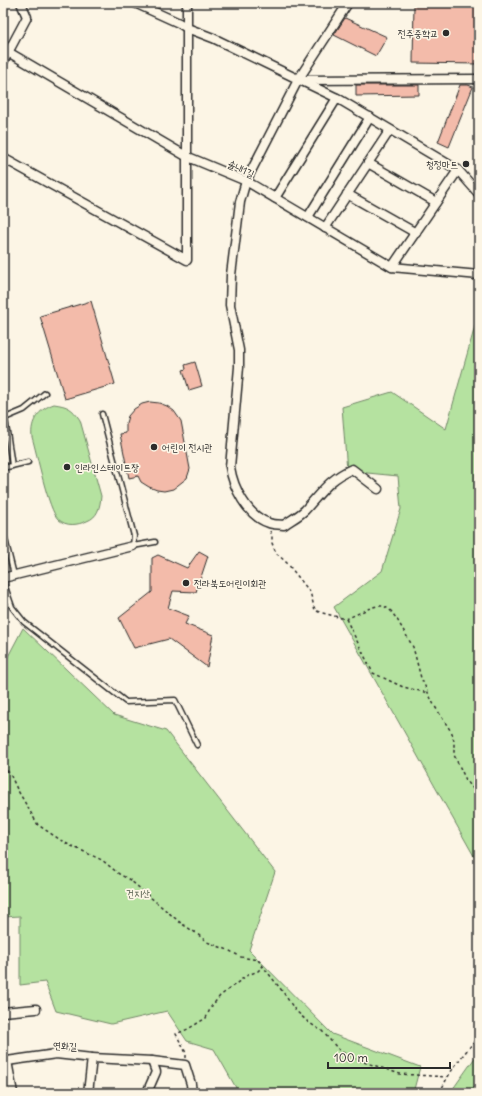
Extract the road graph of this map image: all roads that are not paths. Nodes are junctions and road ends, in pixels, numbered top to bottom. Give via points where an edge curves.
1 (21, 3) edge
2 (135, 3) edge
3 (188, 3) edge
4 (348, 3) edge
5 (187, 28) junction
6 (6, 50) edge
7 (3, 62) edge
8 (479, 79) edge
9 (298, 80) junction
10 (338, 98) junction
11 (370, 117) junction
12 (390, 130) junction
13 (186, 156) junction
14 (3, 158) edge
15 (368, 163) junction
16 (458, 170) junction
17 (246, 181) junction
18 (347, 194) junction
19 (479, 194) edge
20 (275, 198) junction
21 (436, 202) junction
22 (308, 217) junction
23 (325, 228) junction
24 (416, 232) junction
25 (392, 268) junction
26 (479, 275) edge
27 (45, 394) dead end
28 (102, 414) dead end
29 (28, 462) dead end
30 (12, 466) junction
31 (3, 468) edge
32 (378, 489) dead end
33 (3, 531) edge
34 (155, 542) dead end
35 (133, 546) junction
36 (14, 575) junction
37 (3, 578) edge
38 (3, 581) edge
39 (197, 745) dead end
40 (36, 1010) dead end
41 (3, 1012) edge
42 (92, 1058) junction
43 (5, 1060) edge
44 (152, 1061) junction
45 (13, 1093) edge
46 (88, 1093) edge
47 (149, 1093) edge
48 (192, 1093) edge

1 - 6 street via 27,17
2 - 5 street
3 - 5 street
4 - 9 street
5 - 9 street
5 - 13 street
6 - 7 street
6 - 13 street, 솔내1길
8 - 9 street
9 - 10 street
9 - 17 street
10 - 11 street
10 - 20 street
11 - 12 street
11 - 22 street
12 - 15 street
12 - 16 street
13 - 14 street via 187,260
13 - 17 street, 솔내1길
15 - 18 street
15 - 21 street
16 - 19 street
16 - 21 street
17 - 20 street, 솔내1길
17 - 32 street via 240,202 231,275 230,305 239,350 230,467 232,480 241,498 255,516 269,523 284,525 304,511 339,475 352,469
18 - 23 street
18 - 24 street
20 - 22 street, 솔내1길
21 - 24 street
22 - 23 street, 솔내1길
23 - 25 street, 솔내1길
24 - 25 street
25 - 26 street, 솔내1길
27 - 30 lane via 24,410 5,418
28 - 35 lane via 134,536
29 - 30 lane
30 - 31 lane
33 - 36 lane
34 - 35 lane
35 - 36 street
36 - 37 street
38 - 39 lane via 12,607 24,622 126,702 176,700
40 - 41 street
42 - 43 street, 연화길 via 56,1054
42 - 44 street, 연화길
42 - 46 street
43 - 45 street
44 - 47 street via 156,1072
44 - 48 street, 연화길 via 185,1065

